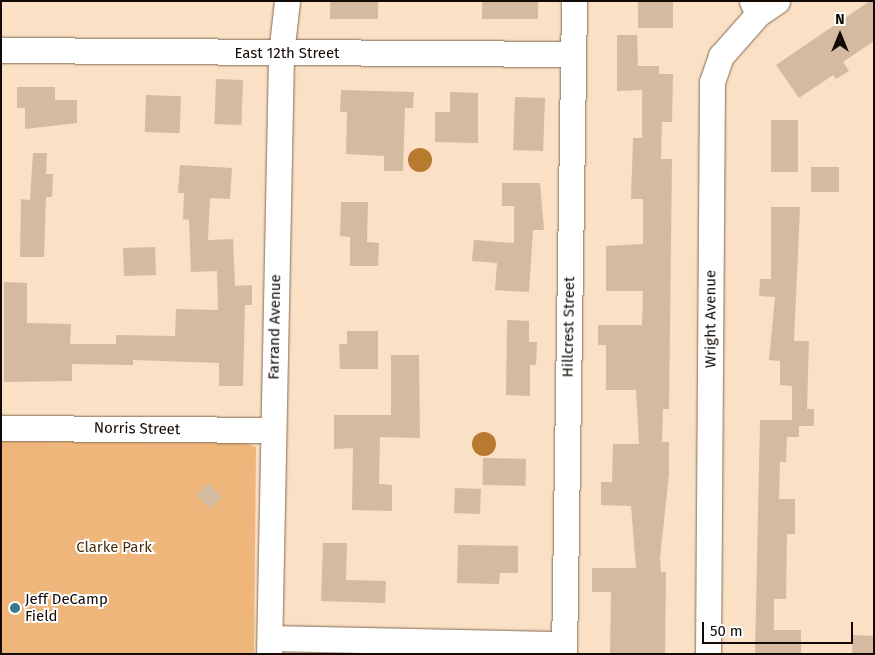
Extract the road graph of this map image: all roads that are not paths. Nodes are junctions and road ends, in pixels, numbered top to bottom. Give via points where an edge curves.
1 (287, 1) edge
2 (574, 1) edge
3 (762, 5) edge
4 (1, 50) edge
5 (281, 54) junction
6 (573, 54) junction
7 (1, 428) edge
8 (273, 430) junction
9 (269, 646) edge
10 (564, 649) edge
11 (708, 654) edge

1 - 5 street, Farrand Avenue
2 - 6 street, Hillcrest Street
3 - 11 street, Wright Avenue via 721,56 712,82
4 - 5 street, East 12th Street
5 - 6 street, East 12th Street
5 - 8 street, Farrand Avenue
6 - 10 street, Hillcrest Street
7 - 8 street, Norris Street
8 - 9 street, Farrand Avenue
9 - 10 street

